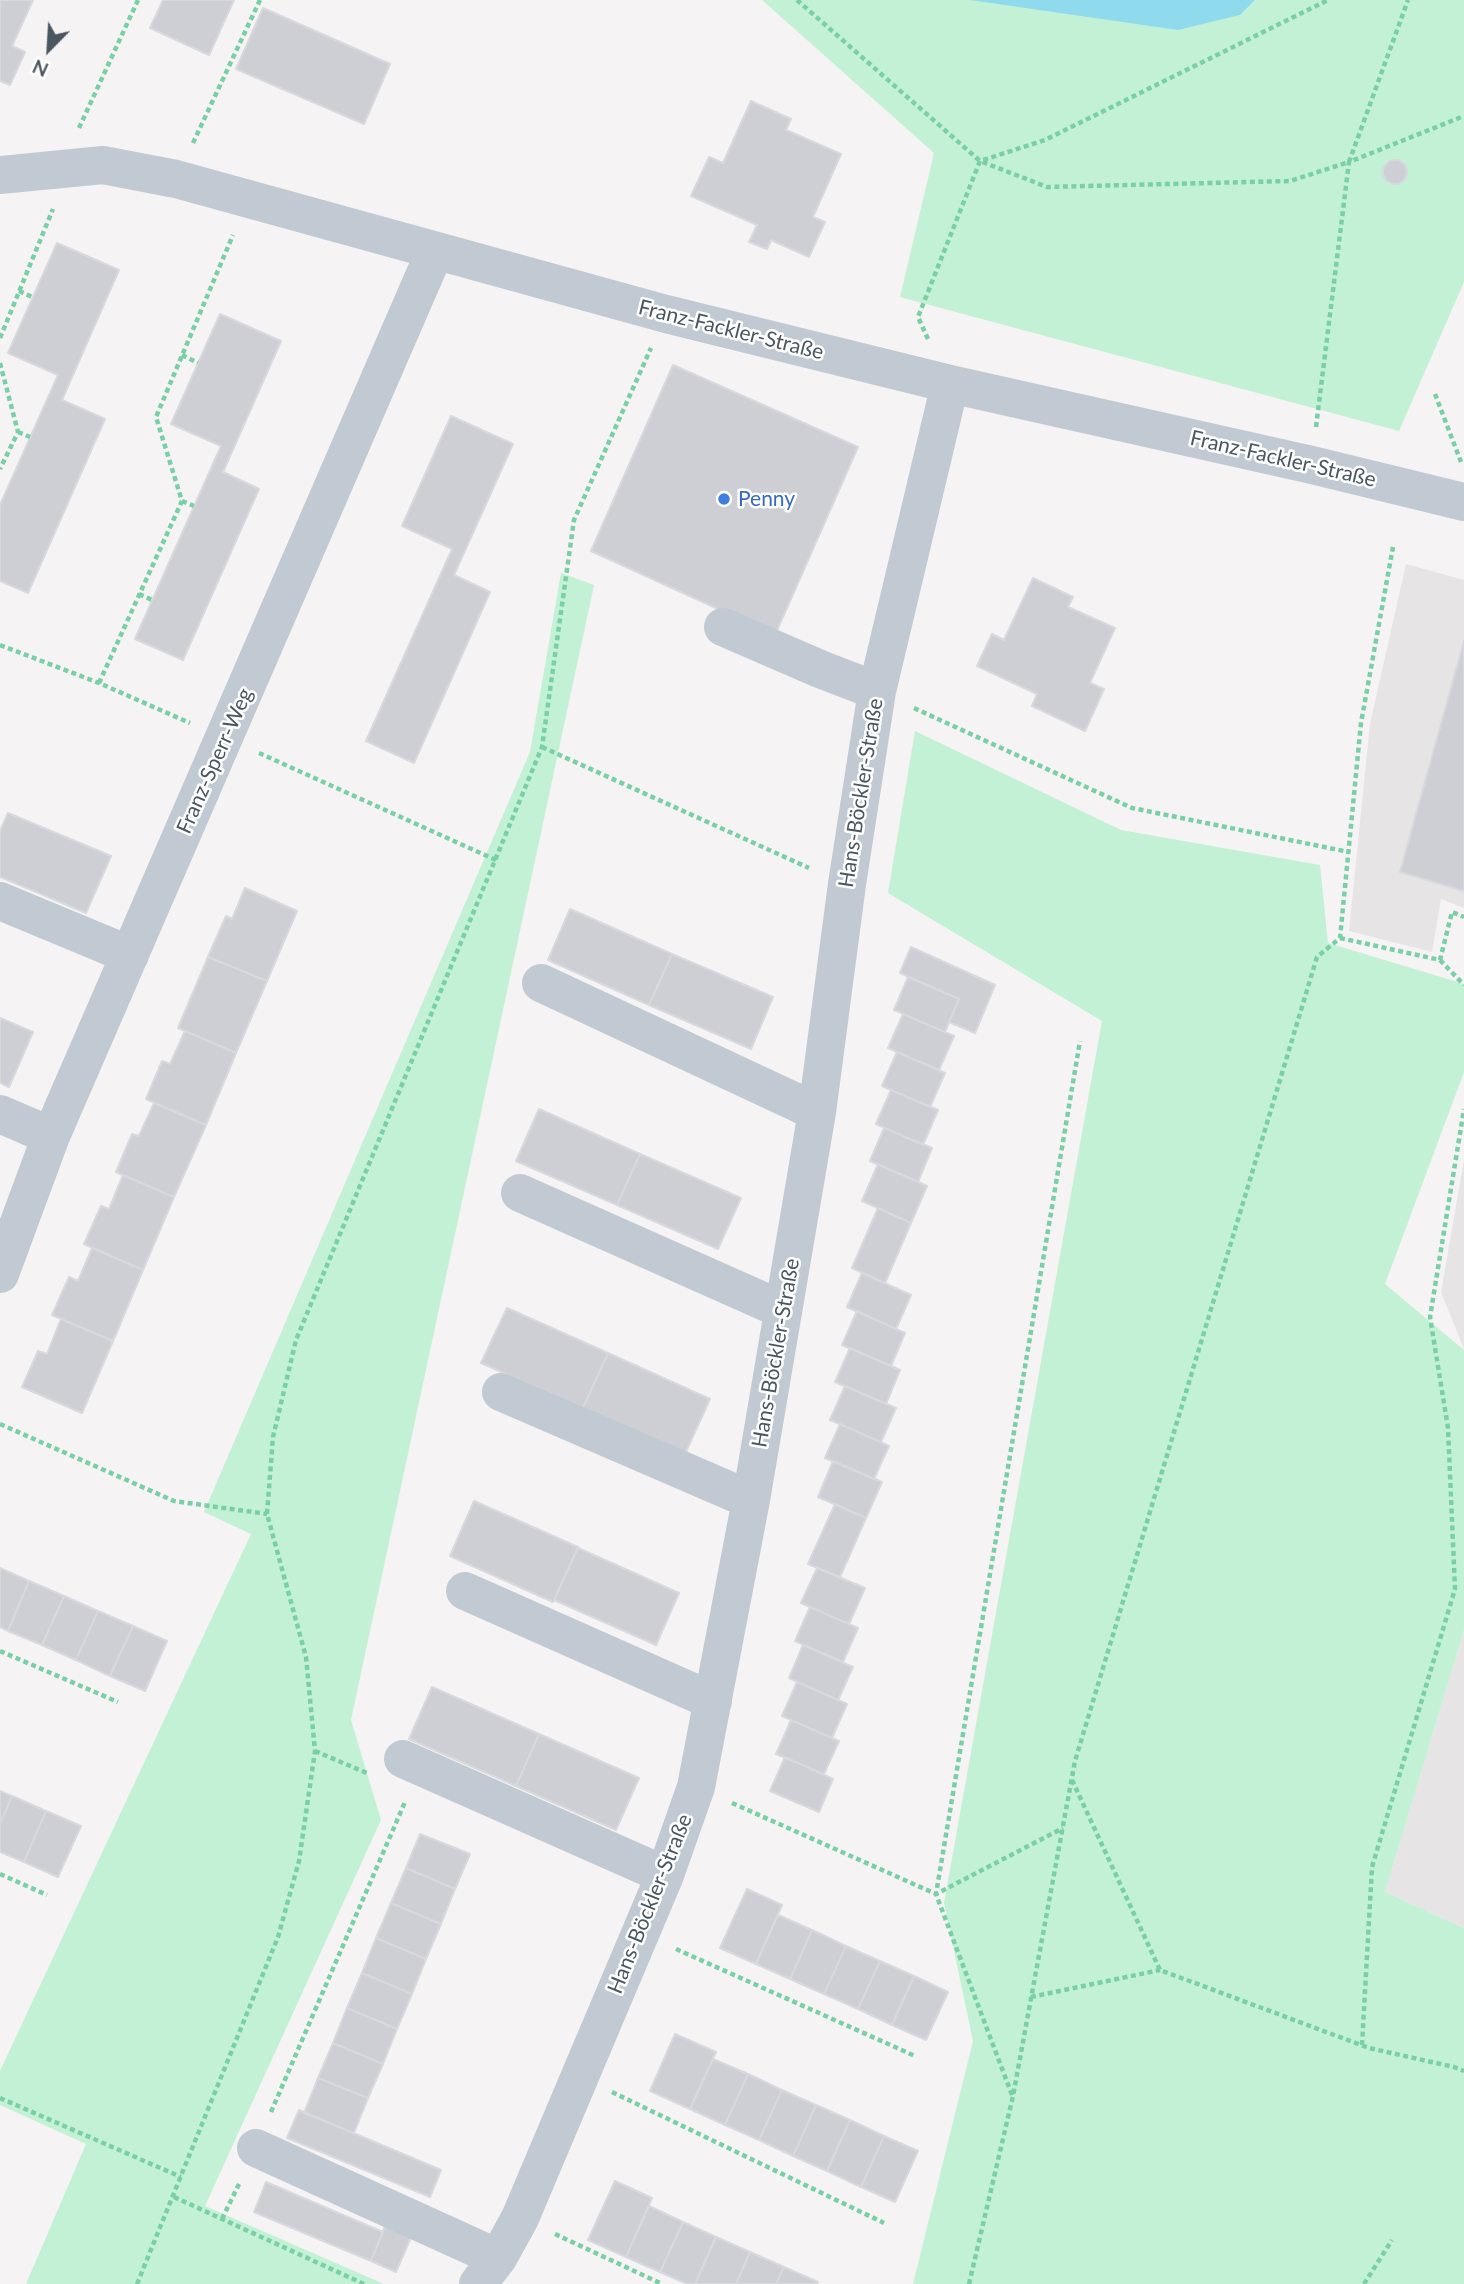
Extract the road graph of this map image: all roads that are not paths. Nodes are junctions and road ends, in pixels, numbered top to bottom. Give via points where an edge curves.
1 (0, 174) edge
2 (435, 251) junction
3 (950, 384) junction
4 (1464, 502) edge
5 (723, 627) dead end
6 (877, 691) junction
7 (0, 901) edge
8 (130, 955) junction
9 (541, 983) dead end
10 (817, 1112) junction
11 (0, 1114) edge
12 (51, 1136) junction
13 (520, 1194) dead end
14 (0, 1273) edge
15 (783, 1310) junction
16 (501, 1392) dead end
17 (751, 1500) junction
18 (465, 1591) dead end
19 (713, 1701) junction
20 (406, 1775) road end
21 (665, 1875) junction
22 (256, 2148) road end
23 (488, 2271) edge

1 - 2 street, Franz-Fackler-Straße via 103,165 176,179
2 - 3 street, Franz-Fackler-Straße
2 - 8 street, Franz-Sperr-Weg
3 - 4 street, Franz-Fackler-Straße
3 - 6 street, Hans-Böckler-Straße
5 - 6 street
6 - 10 street, Hans-Böckler-Straße
7 - 8 street
8 - 12 street, Franz-Sperr-Weg
9 - 10 street
10 - 15 street, Hans-Böckler-Straße
11 - 12 street
12 - 14 street, Franz-Sperr-Weg
13 - 15 street
15 - 17 street, Hans-Böckler-Straße
16 - 17 street
17 - 19 street, Hans-Böckler-Straße
18 - 19 street
19 - 21 street, Hans-Böckler-Straße via 696,1787
20 - 21 street
21 - 23 street, Hans-Böckler-Straße via 520,2218
22 - 23 street

